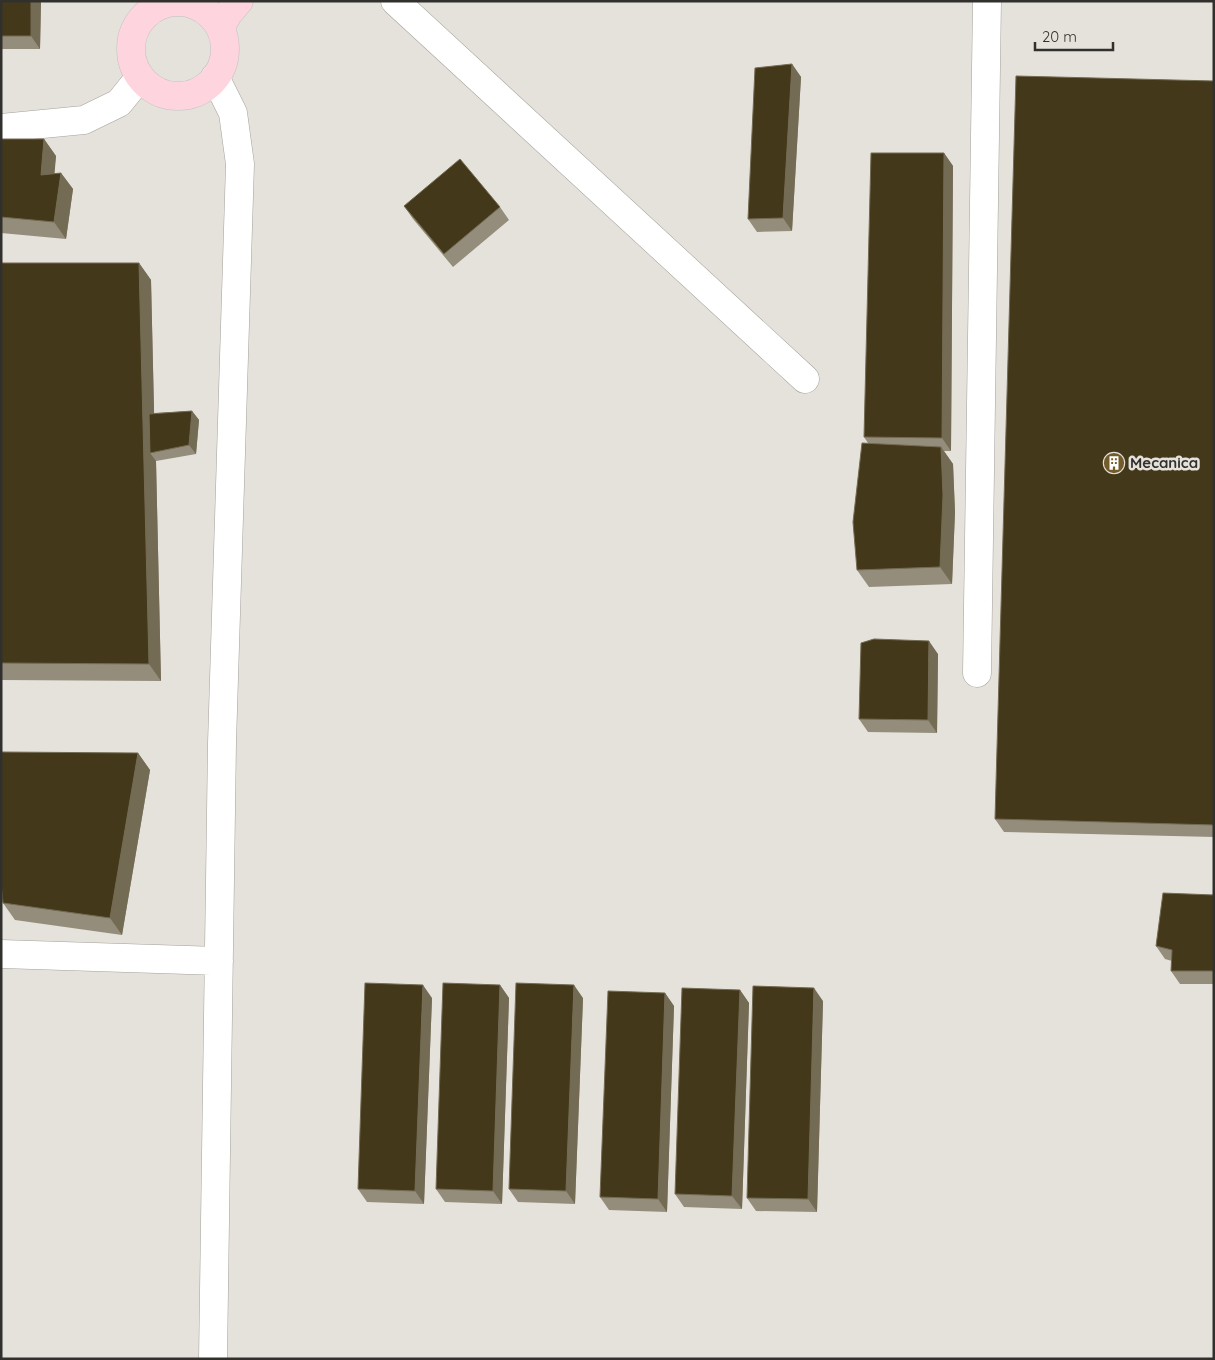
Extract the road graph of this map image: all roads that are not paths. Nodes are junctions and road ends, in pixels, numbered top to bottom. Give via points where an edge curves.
1 (134, 1) edge
2 (239, 1) edge
3 (395, 1) edge
4 (988, 1) edge
5 (195, 3) edge
6 (220, 28) junction
7 (133, 36) junction
8 (140, 77) junction
9 (215, 77) junction
10 (1, 128) edge
11 (805, 379) dead end
12 (977, 673) dead end
13 (1, 954) edge
14 (219, 961) junction
15 (213, 1359) edge

1 - 7 main road
2 - 6 main road
3 - 11 street
4 - 12 street
5 - 6 main road
5 - 7 main road via 163,4 139,22
6 - 9 main road via 224,54
7 - 8 main road via 133,64
8 - 9 main road via 150,87 177,96 191,94
8 - 10 street via 119,103 84,120
9 - 14 street via 233,113 240,164
13 - 14 street
14 - 15 street

